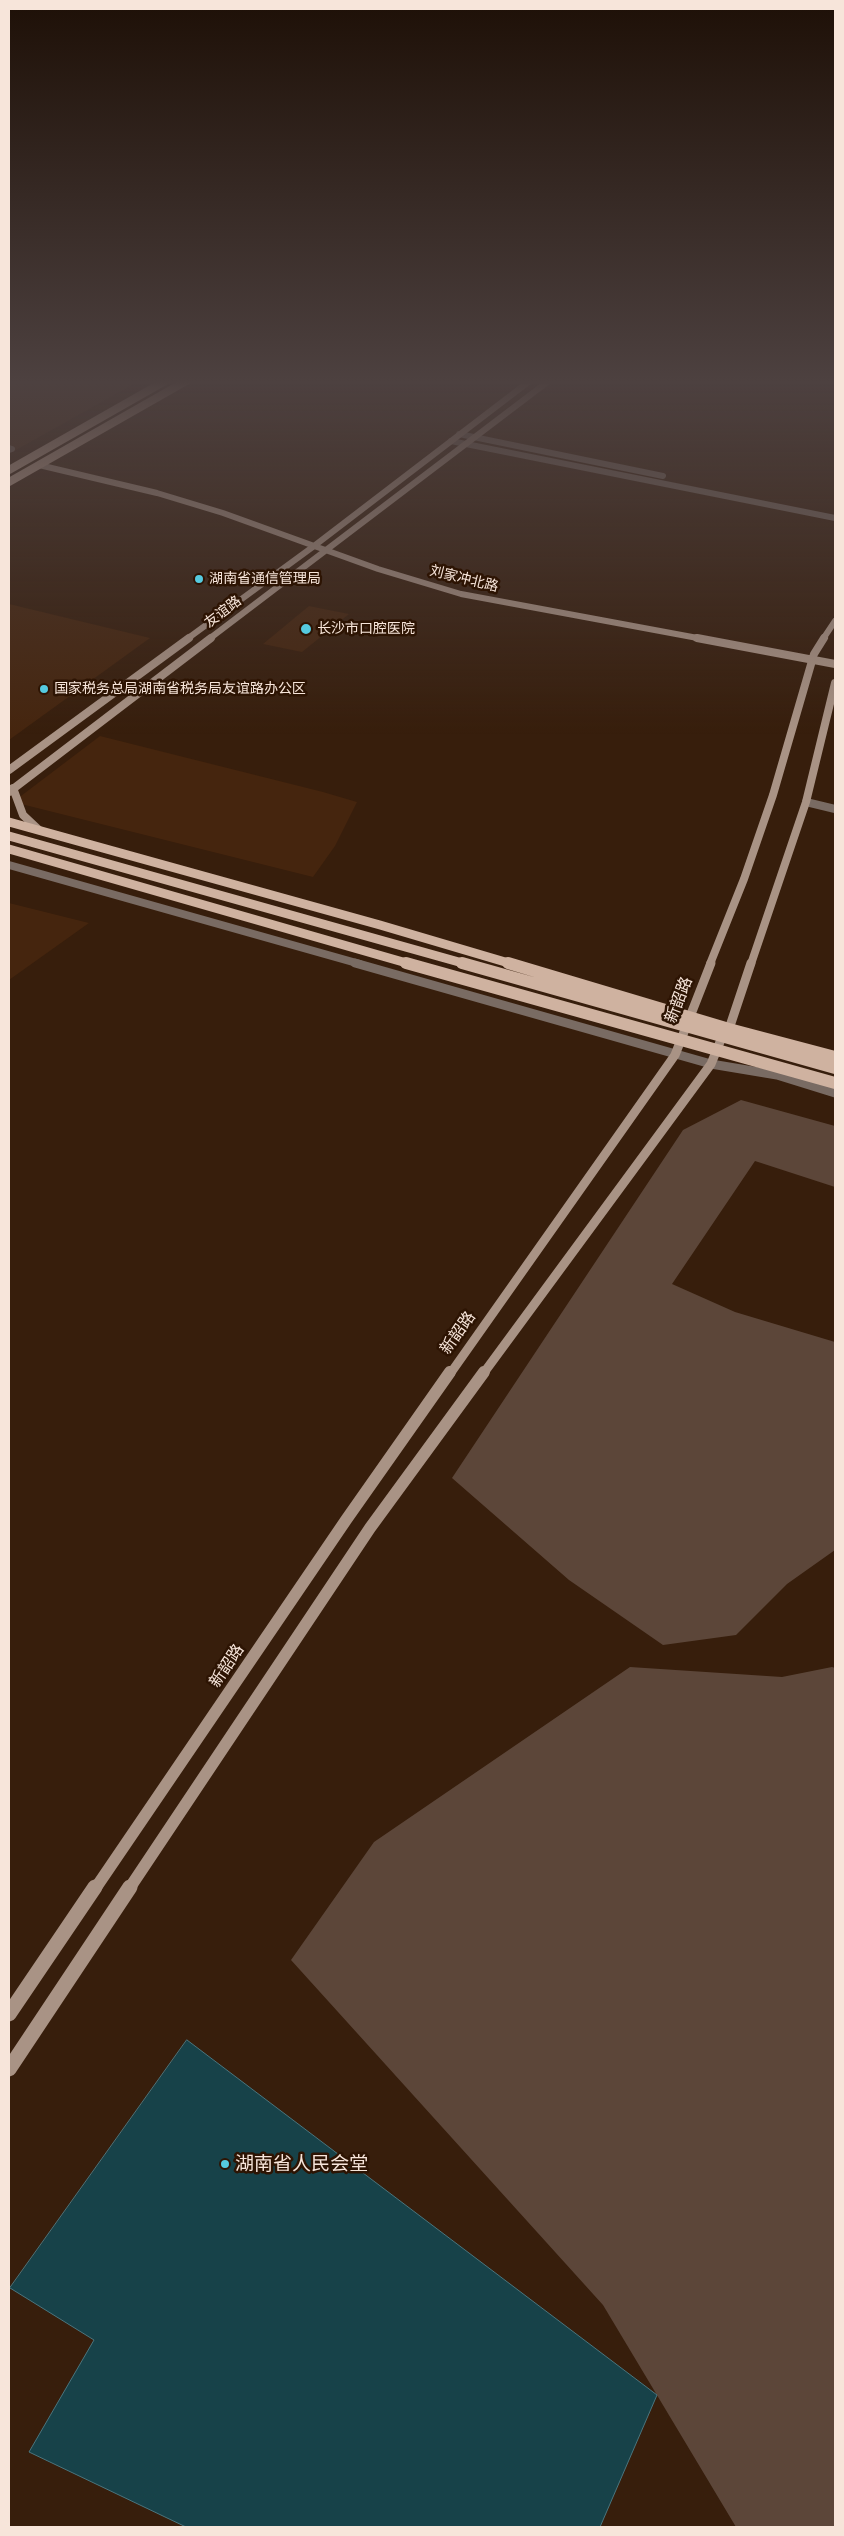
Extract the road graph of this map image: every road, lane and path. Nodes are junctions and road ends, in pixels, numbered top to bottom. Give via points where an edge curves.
1 (184, 498) edge
2 (377, 498) edge
3 (395, 498) edge
4 (738, 498) edge
5 (769, 498) edge
6 (835, 512) edge
7 (835, 518) edge
8 (316, 545) junction
9 (327, 549) junction
10 (835, 621) edge
11 (814, 657) junction
12 (835, 657) edge
13 (835, 664) edge
14 (835, 683) edge
15 (9, 770) edge
16 (11, 790) edge
17 (806, 802) junction
18 (835, 809) edge
19 (9, 822) edge
20 (39, 830) junction
21 (9, 836) edge
22 (9, 849) edge
23 (9, 865) edge
24 (687, 1021) junction
25 (725, 1033) junction
26 (682, 1039) junction
27 (716, 1050) junction
28 (676, 1053) junction
29 (835, 1057) edge
30 (712, 1064) junction
31 (835, 1068) edge
32 (835, 1083) edge
33 (835, 1093) edge
34 (9, 2014) edge
35 (9, 2069) edge

1 - 8 main road, 刘家冲北路 via 225,510
2 - 8 main road, 友谊路
3 - 9 main road, 友谊路
4 - 7 street
5 - 6 street
8 - 9 main road, 刘家冲北路
8 - 15 main road, 友谊路
9 - 11 main road, 刘家冲北路 via 460,594
9 - 16 main road, 友谊路
10 - 11 main road, 新韶路
11 - 12 main road, 刘家冲北路
11 - 13 main road, 刘家冲北路
11 - 24 main road, 新韶路 via 774,795
14 - 17 main road
16 - 20 main road via 23,815
17 - 18 street
17 - 25 main road
19 - 20 main road
20 - 24 main road via 370,923
21 - 24 main road
22 - 26 main road
23 - 28 street
24 - 25 main road
24 - 26 main road, 新韶路
25 - 27 main road
25 - 29 main road
25 - 31 main road
26 - 27 main road
26 - 28 main road, 新韶路
27 - 30 main road
27 - 32 main road
28 - 30 street
28 - 34 main road, 新韶路 via 346,1520
30 - 33 street via 777,1075
30 - 35 main road via 370,1528

